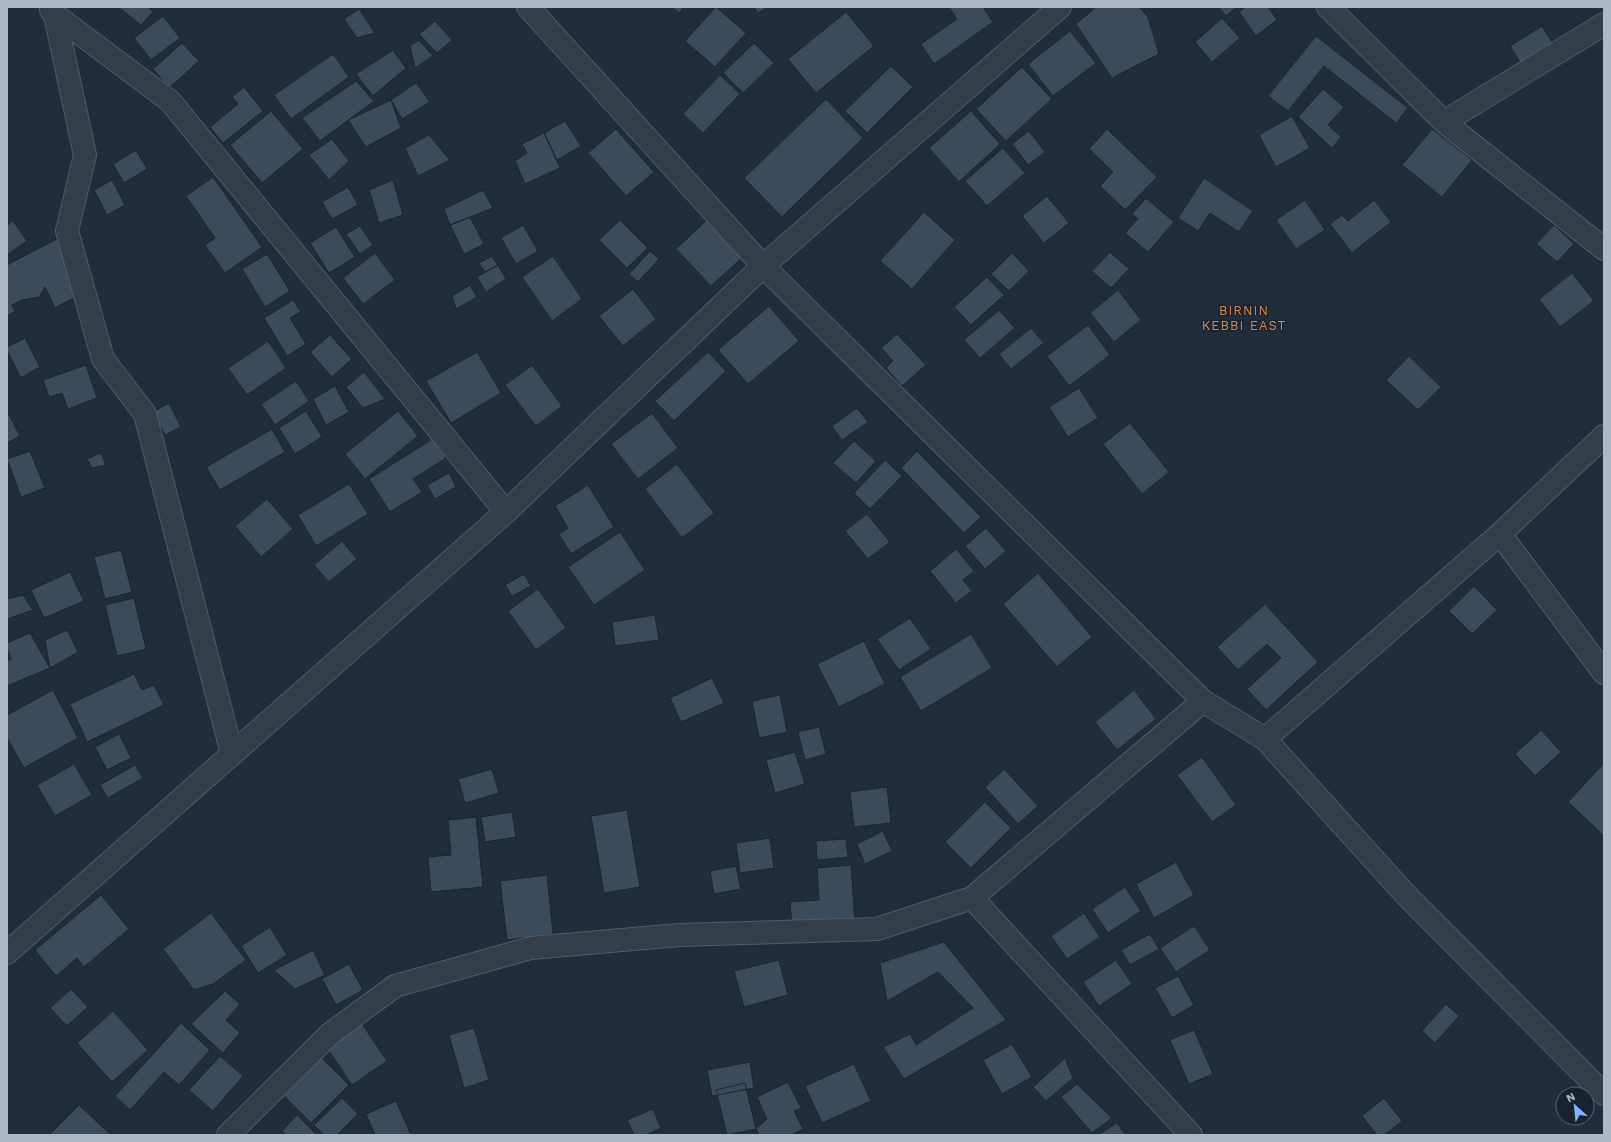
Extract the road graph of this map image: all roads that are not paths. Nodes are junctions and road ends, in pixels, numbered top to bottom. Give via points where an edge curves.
1 (528, 7) edge
2 (1060, 7) edge
3 (1328, 7) edge
4 (52, 11) edge
5 (1604, 24) edge
6 (1444, 122) junction
7 (1604, 249) edge
8 (762, 266) junction
9 (1604, 436) edge
10 (506, 512) junction
11 (1500, 534) junction
12 (1604, 673) edge
13 (1203, 700) junction
14 (1265, 739) junction
15 (232, 754) junction
16 (972, 898) junction
17 (7, 953) edge
18 (1604, 1094) edge
19 (228, 1135) edge
20 (1192, 1135) edge

1 - 8 street
2 - 8 street
3 - 6 street
4 - 10 street via 170,101
4 - 15 street via 85,155 67,230 103,359 145,414
5 - 6 street
6 - 7 street
8 - 10 street
8 - 13 street
9 - 11 street
10 - 15 street
11 - 12 street
11 - 14 street
13 - 14 street
13 - 16 street
14 - 18 street via 1406,895
15 - 17 street
16 - 19 street via 877,929 678,934 531,948 395,986 330,1034
16 - 20 street

